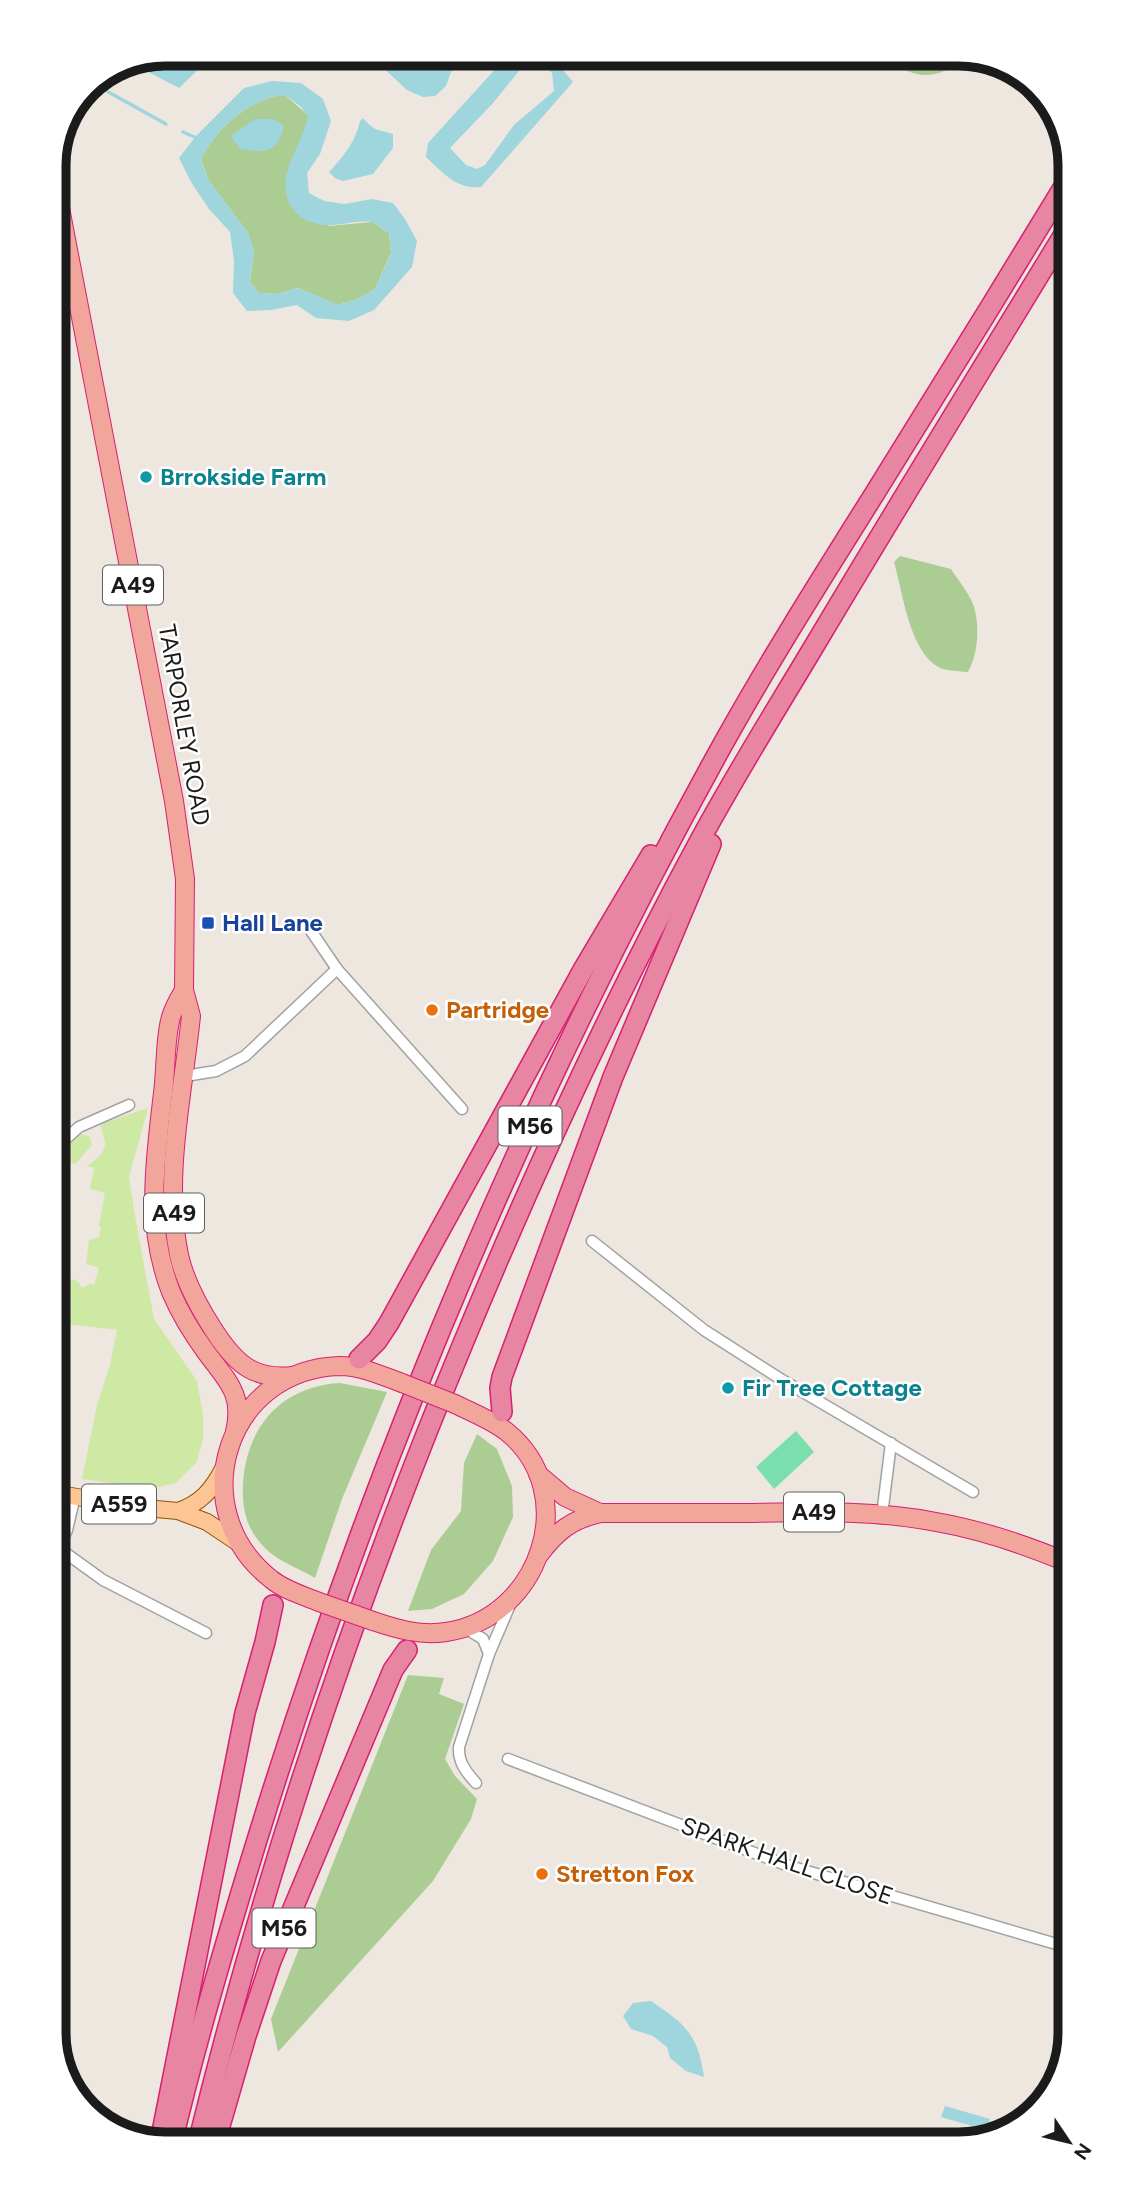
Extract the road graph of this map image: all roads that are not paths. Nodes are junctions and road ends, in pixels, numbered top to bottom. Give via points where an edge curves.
1 (1058, 196) edge
2 (67, 244) edge
3 (1058, 244) edge
4 (725, 740) junction
5 (748, 752) junction
6 (307, 925) dead end
7 (337, 969) junction
8 (184, 990) junction
9 (185, 1076) junction
10 (163, 1090) junction
11 (129, 1105) dead end
12 (462, 1109) dead end
13 (66, 1138) edge
14 (592, 1241) dead end
15 (350, 1363) junction
16 (293, 1376) junction
17 (502, 1412) joint
18 (236, 1432) junction
19 (508, 1433) junction
20 (891, 1443) junction
21 (223, 1469) junction
22 (538, 1474) junction
23 (973, 1492) dead end
24 (67, 1495) edge
25 (178, 1511) junction
26 (601, 1513) junction
27 (882, 1515) junction
28 (66, 1532) edge
29 (240, 1544) junction
30 (66, 1551) edge
31 (539, 1555) junction
32 (1058, 1559) edge
33 (268, 1577) junction
34 (515, 1597) junction
35 (273, 1605) joint
36 (465, 1628) junction
37 (206, 1633) dead end
38 (437, 1633) junction
39 (407, 1650) joint
40 (489, 1654) junction
41 (508, 1759) dead end
42 (476, 1783) dead end
43 (1058, 1944) edge
44 (163, 2131) edge
45 (175, 2131) edge
46 (201, 2131) edge
47 (218, 2131) edge

1 - 4 highway, M56
2 - 8 highway, TARPORLEY ROAD / A49 via 176,812 185,879
3 - 5 highway, M56
4 - 15 highway, M56 via 621,902 389,1323 377,1341
4 - 45 highway, M56 via 543,1099 409,1408 322,1640 278,1773 218,1969
5 - 17 highway, M56 via 554,1232 502,1377
5 - 46 highway, M56 via 567,1107 431,1420 323,1716 263,1905
6 - 7 street
7 - 9 street via 245,1056 216,1071
7 - 12 street
8 - 9 highway, TARPORLEY ROAD / A49 via 191,1016
8 - 10 highway, TARPORLEY ROAD / A49 via 172,1015
9 - 10 street
9 - 16 highway, TARPORLEY ROAD / A49 via 173,1204 185,1273 199,1307 237,1360 260,1374
10 - 18 highway, TARPORLEY ROAD / A49 via 154,1174 156,1241 180,1311 234,1392 239,1413
11 - 13 street via 79,1127
14 - 20 street via 704,1330
15 - 16 highway
15 - 19 highway, bridge via 456,1404
16 - 18 highway via 258,1401
17 - 19 highway
18 - 21 highway
19 - 22 highway
20 - 23 street
20 - 27 street
21 - 25 main road, A559 via 208,1494
21 - 29 highway via 226,1514
22 - 26 highway, A49 via 565,1497
22 - 31 highway via 545,1514
24 - 25 main road, A559
24 - 28 street
25 - 29 main road, A559 via 207,1522
26 - 27 highway, A49 via 827,1511
26 - 31 highway, A49 via 562,1528
27 - 32 highway, A49 via 979,1531
29 - 33 highway
30 - 37 street via 103,1580
31 - 34 highway
33 - 35 highway
33 - 38 highway, bridge via 319,1602 402,1631
34 - 36 highway via 491,1617
34 - 40 street
35 - 44 highway via 245,1713
36 - 38 highway
36 - 40 street via 483,1639
38 - 39 highway
39 - 47 highway, M56 via 393,1670 288,1918
40 - 42 street via 458,1754
41 - 43 street, SPARK HALL CLOSE via 786,1865

